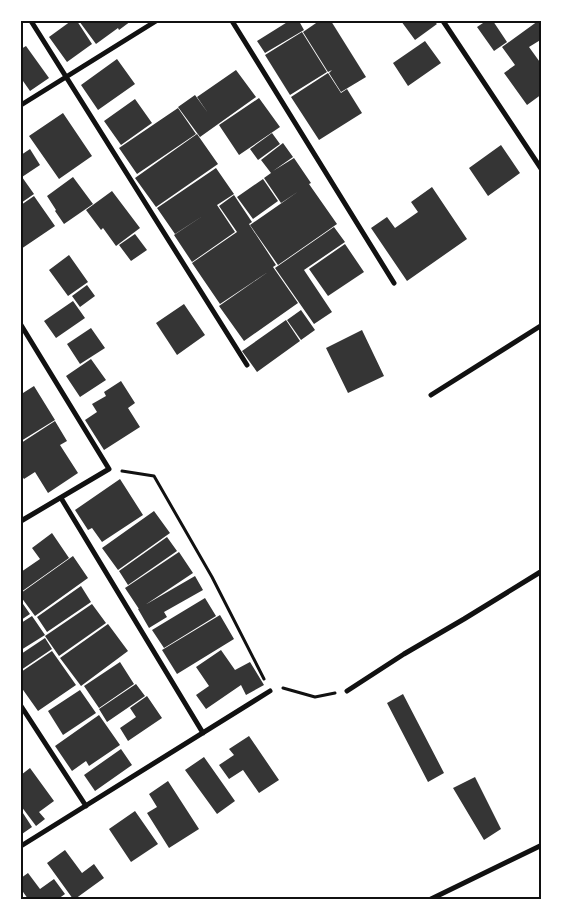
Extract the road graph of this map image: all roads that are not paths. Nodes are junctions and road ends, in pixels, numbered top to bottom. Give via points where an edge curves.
1 (31, 21) edge
2 (156, 21) edge
3 (232, 21) edge
4 (443, 21) edge
5 (66, 77) junction
6 (21, 105) edge
7 (542, 170) edge
8 (394, 283) dead end
9 (21, 325) edge
10 (542, 325) edge
11 (247, 365) dead end
12 (431, 396) dead end
13 (61, 498) junction
14 (21, 521) edge
15 (542, 571) edge
16 (270, 691) road end
17 (347, 691) road end
18 (21, 706) edge
19 (203, 733) junction
20 (86, 806) junction
21 (21, 846) edge
22 (542, 846) edge
23 (431, 899) edge

1 - 5 street
2 - 5 street
3 - 8 street
4 - 7 street
5 - 6 street
5 - 11 street
9 - 13 street via 108,469
10 - 12 street
13 - 14 street
13 - 19 street
15 - 17 street
16 - 19 street
18 - 20 street
19 - 20 street
20 - 21 street
22 - 23 street

